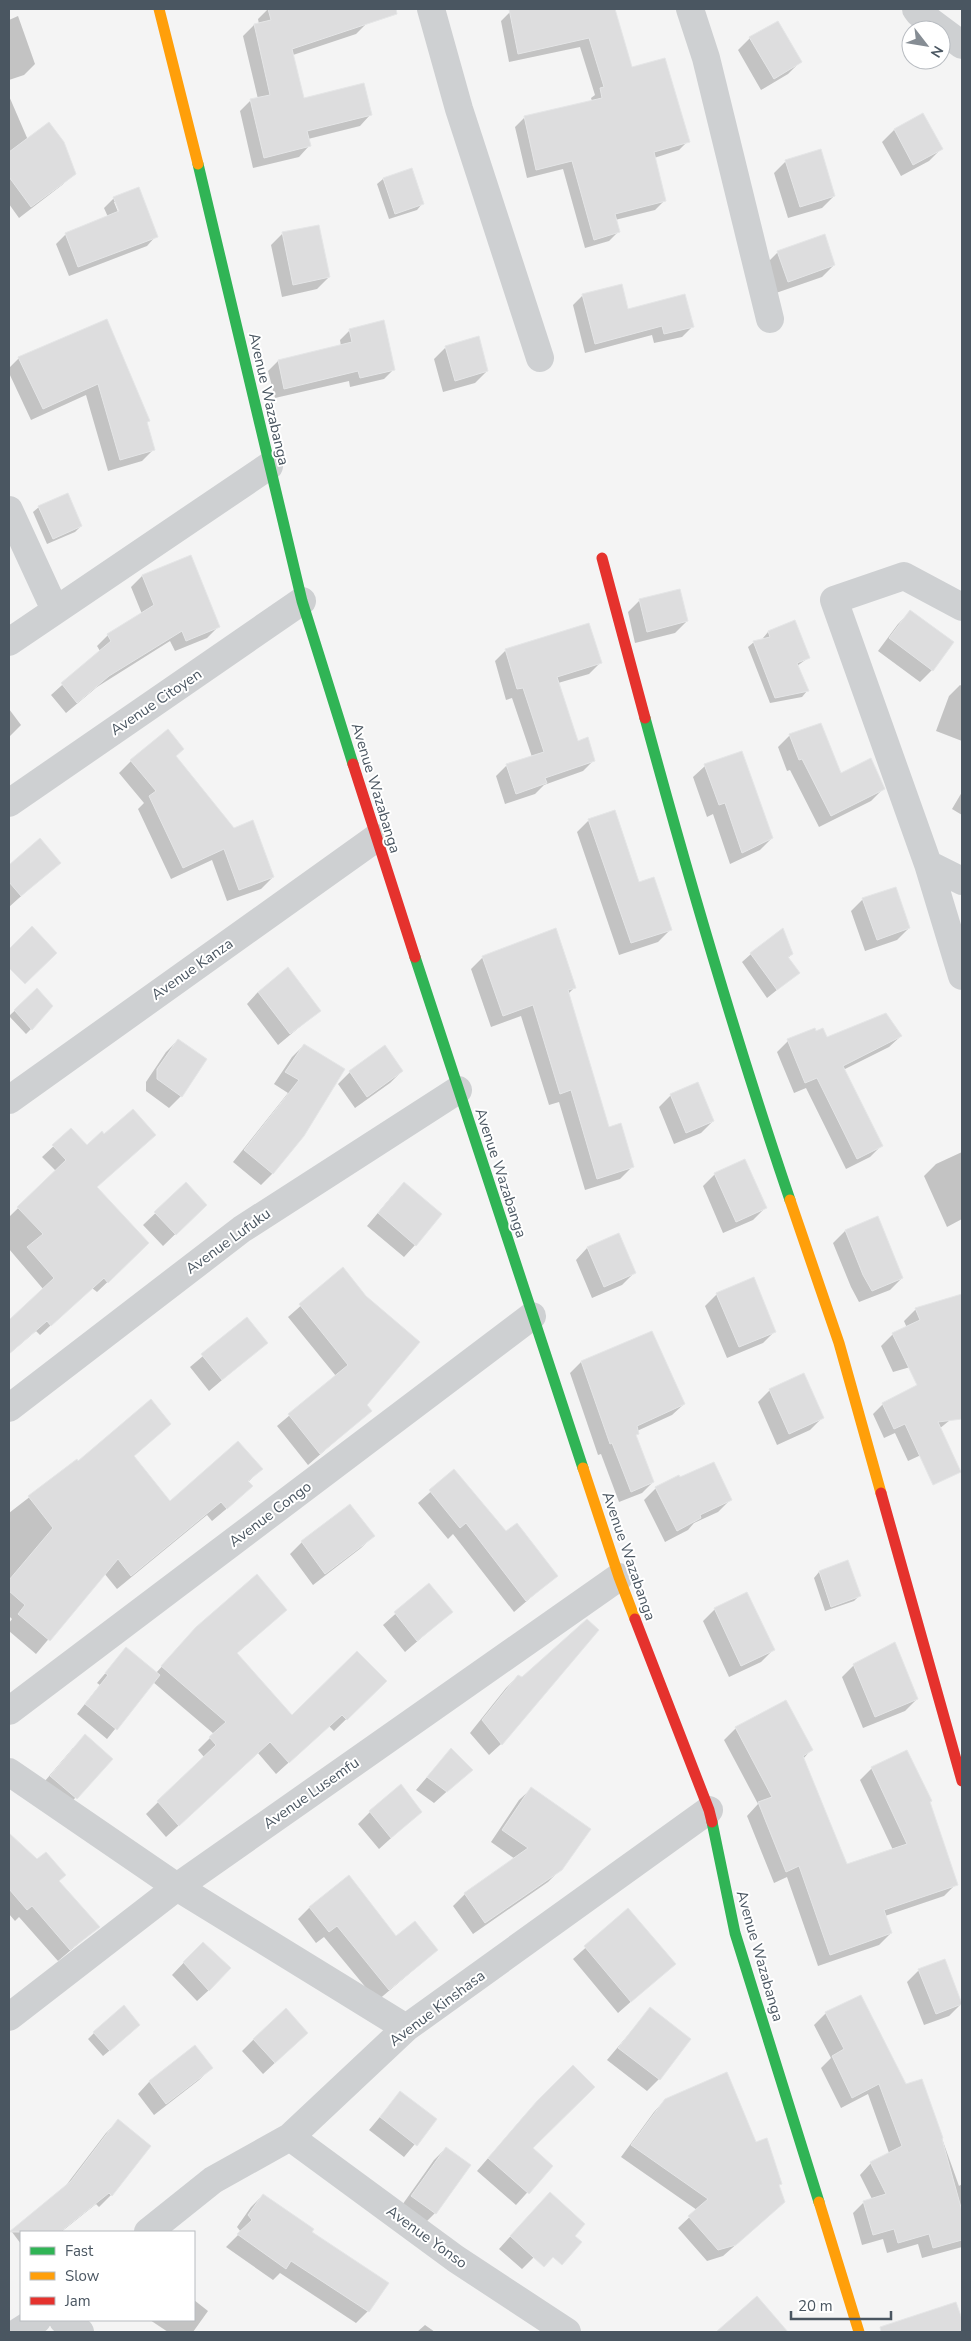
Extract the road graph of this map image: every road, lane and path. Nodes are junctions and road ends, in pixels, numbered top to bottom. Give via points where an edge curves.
1 (159, 9) edge
2 (431, 9) edge
3 (690, 9) edge
4 (916, 9) edge
5 (962, 45) edge
6 (770, 319) dead end
7 (540, 358) dead end
8 (269, 466) junction
9 (9, 510) edge
10 (602, 558) dead end
11 (302, 601) junction
12 (962, 607) edge
13 (55, 610) junction
14 (9, 642) edge
15 (9, 803) edge
16 (376, 838) junction
17 (928, 864) junction
18 (962, 881) edge
19 (962, 976) edge
20 (458, 1090) junction
21 (9, 1100) edge
22 (532, 1316) junction
23 (9, 1408) edge
24 (619, 1577) junction
25 (9, 1711) edge
26 (9, 1772) edge
27 (962, 1781) edge
28 (709, 1810) junction
29 (176, 1887) junction
30 (9, 2017) edge
31 (406, 2028) junction
32 (290, 2137) junction
33 (149, 2231) edge
34 (35, 2321) edge
35 (64, 2321) edge
36 (18, 2332) edge
37 (80, 2332) edge
38 (567, 2332) edge
39 (859, 2332) edge

1 - 8 main road, Avenue Wazabanga
2 - 7 street via 459,109
3 - 6 street via 706,58
4 - 5 street
8 - 11 main road, Avenue Wazabanga
8 - 13 street
9 - 13 street
10 - 27 main road via 673,820 754,1095 839,1343
11 - 15 street, Avenue Citoyen
11 - 16 main road, Avenue Wazabanga
12 - 17 street via 904,576 834,600
13 - 14 street
16 - 20 main road, Avenue Wazabanga
16 - 21 street, Avenue Kanza
17 - 18 street
17 - 19 street
20 - 22 main road, Avenue Wazabanga
20 - 23 street, Avenue Lufuku via 242,1229
22 - 24 main road, Avenue Wazabanga
22 - 25 street, Avenue Congo
24 - 28 main road, Avenue Wazabanga
24 - 29 street, Avenue Lusemfu
26 - 29 street
28 - 31 street, Avenue Kinshasa
28 - 39 main road, Avenue Wazabanga via 735,1933
29 - 30 street, Avenue Lusemfu
29 - 31 street
31 - 32 street, Avenue Kinshasa
32 - 33 street, Avenue Kinshasa via 213,2180
32 - 38 street, Avenue Yonso via 456,2259
34 - 36 street
35 - 37 street

